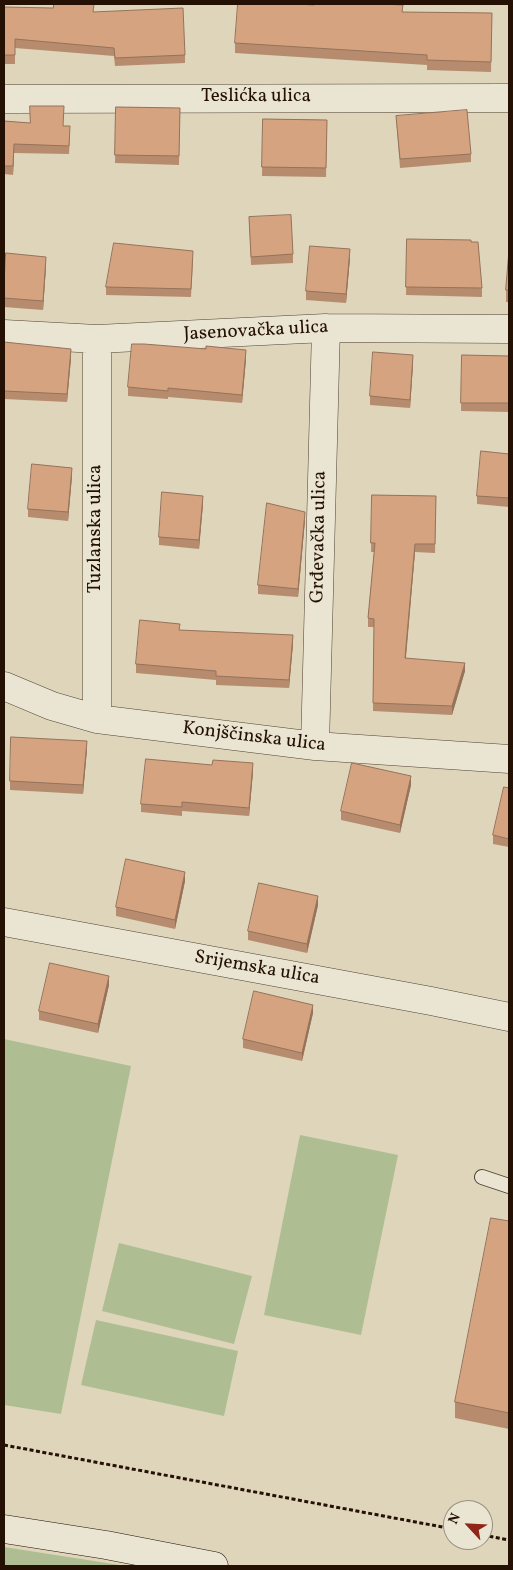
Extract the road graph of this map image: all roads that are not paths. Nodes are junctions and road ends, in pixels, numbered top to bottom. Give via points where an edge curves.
1 (509, 98) edge
2 (4, 99) edge
3 (326, 328) junction
4 (509, 329) edge
5 (4, 334) edge
6 (97, 339) junction
7 (4, 686) edge
8 (97, 719) junction
9 (315, 746) junction
10 (509, 759) edge
11 (4, 922) edge
12 (509, 1017) edge
13 (482, 1177) dead end
14 (509, 1186) edge
15 (4, 1529) edge
16 (214, 1566) edge

1 - 2 street, Teslićka ulica
3 - 4 street, Jasenovačka ulica
3 - 6 street, Jasenovačka ulica
3 - 9 street, Grđevačka ulica
5 - 6 street, Jasenovačka ulica
6 - 8 street, Tuzlanska ulica
7 - 8 street, Konjščinska ulica via 52,706
8 - 9 street, Konjščinska ulica
9 - 10 street, Konjščinska ulica
11 - 12 street, Srijemska ulica
13 - 14 lane
15 - 16 street

